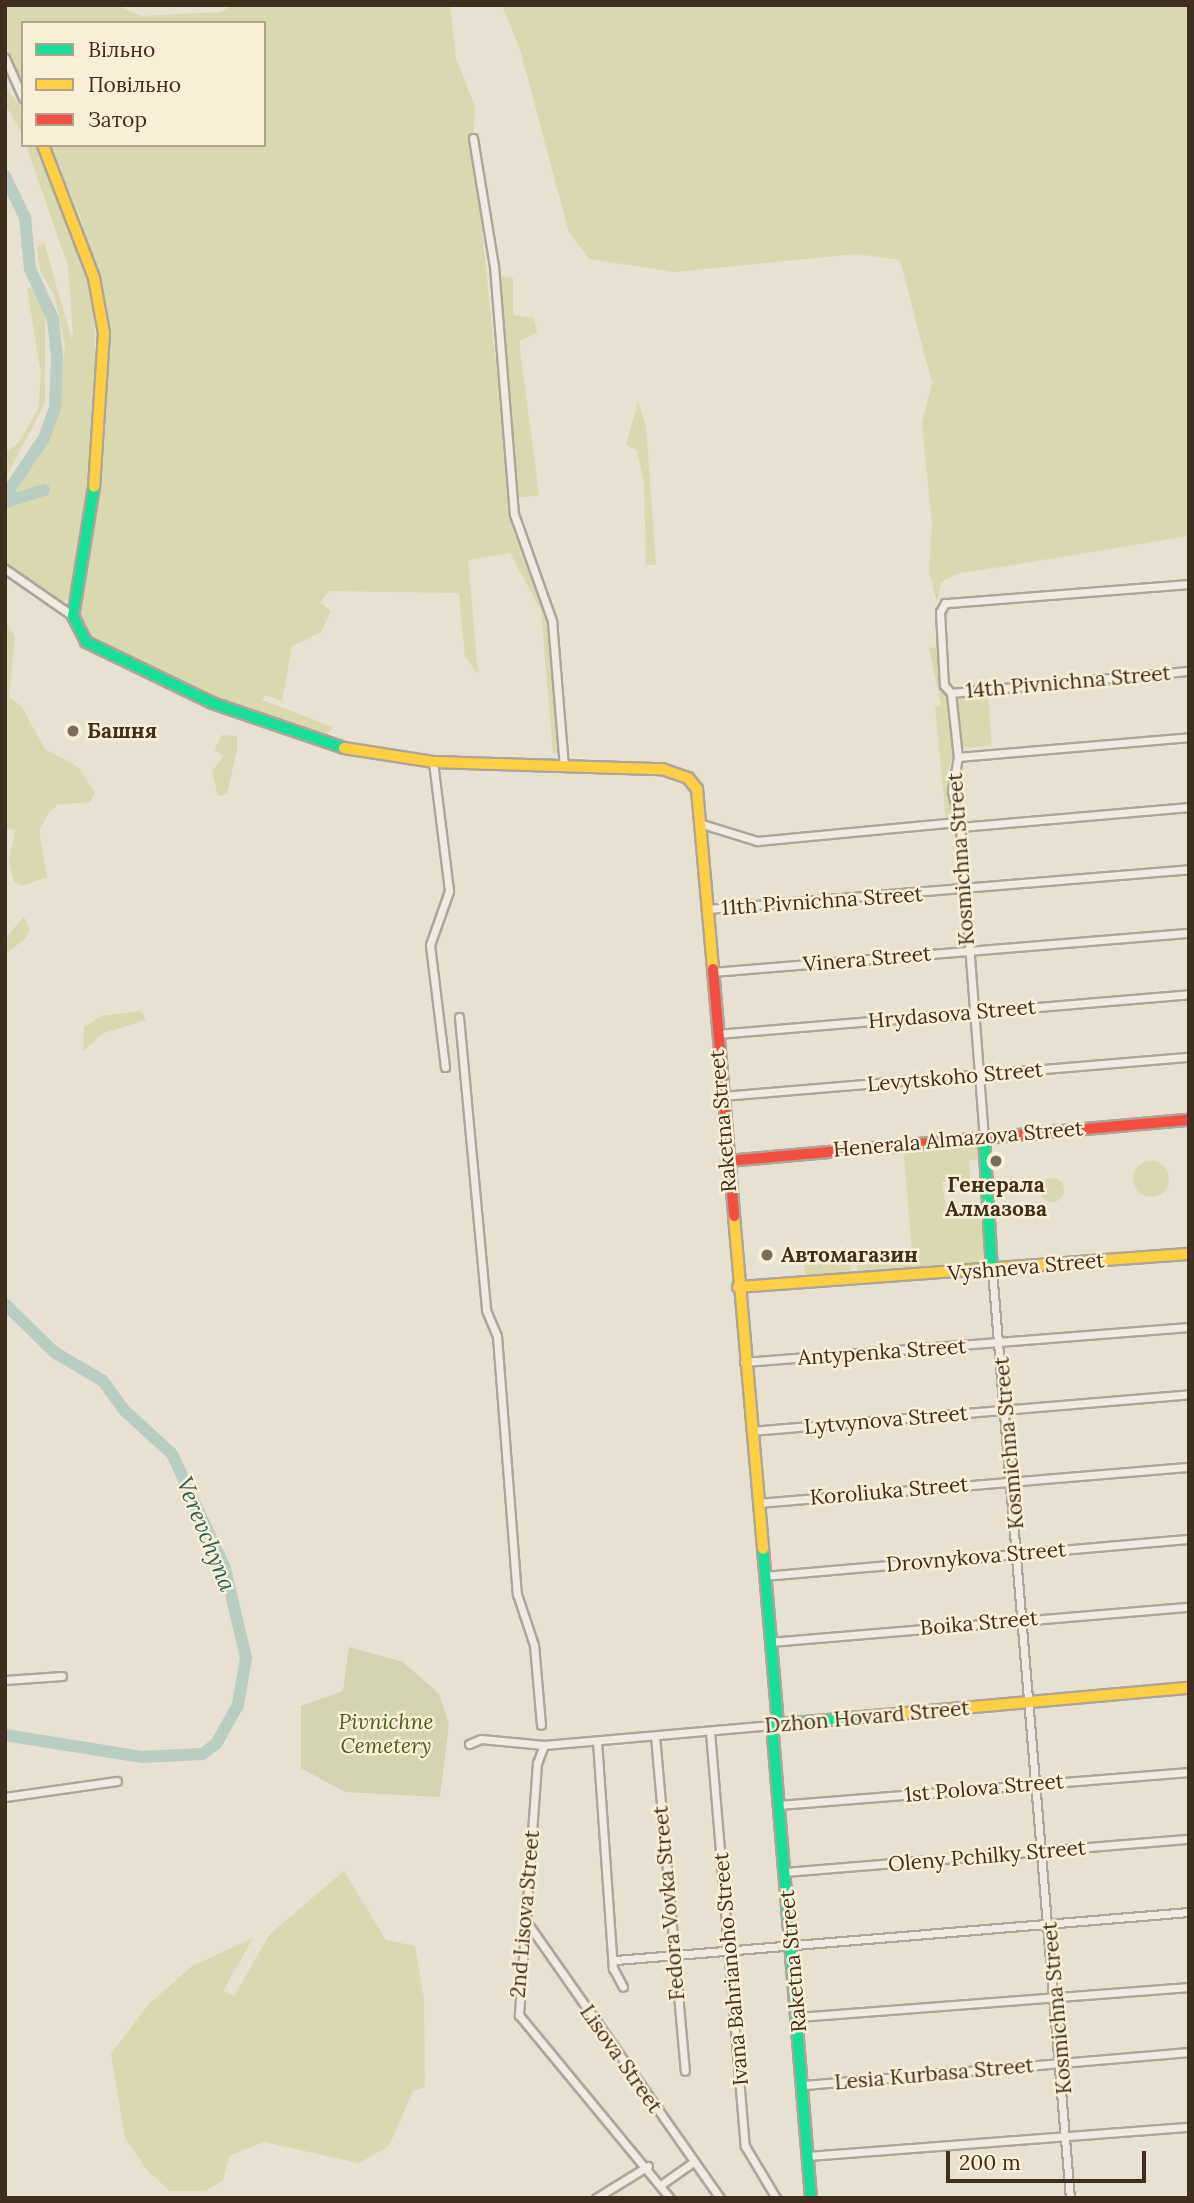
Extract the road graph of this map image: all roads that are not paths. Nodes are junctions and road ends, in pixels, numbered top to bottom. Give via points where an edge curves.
1 (5, 58) edge
2 (21, 94) edge
3 (474, 138) dead end
4 (44, 147) edge
5 (5, 569) edge
6 (1189, 584) edge
7 (73, 616) junction
8 (1189, 671) edge
9 (950, 692) junction
10 (1189, 737) edge
11 (958, 757) junction
12 (433, 762) junction
13 (564, 766) junction
14 (1189, 807) edge
15 (702, 824) junction
16 (959, 824) junction
17 (1189, 869) edge
18 (965, 890) junction
19 (707, 909) junction
20 (1189, 933) edge
21 (967, 951) junction
22 (712, 972) junction
23 (1189, 994) edge
24 (973, 1012) junction
25 (459, 1017) dead end
26 (716, 1034) junction
27 (1189, 1057) edge
28 (445, 1067) dead end
29 (981, 1074) junction
30 (721, 1096) junction
31 (1189, 1120) edge
32 (984, 1136) junction
33 (727, 1161) junction
34 (1189, 1254) edge
35 (992, 1270) junction
36 (738, 1287) junction
37 (1189, 1327) edge
38 (1000, 1343) junction
39 (743, 1362) junction
40 (1189, 1394) edge
41 (1006, 1409) junction
42 (750, 1431) junction
43 (1189, 1467) edge
44 (1012, 1480) junction
45 (758, 1503) junction
46 (1189, 1539) edge
47 (1019, 1553) junction
48 (764, 1576) junction
49 (1189, 1607) edge
50 (1025, 1619) junction
51 (770, 1642) junction
52 (62, 1676) dead end
53 (5, 1680) edge
54 (1189, 1688) edge
55 (1031, 1703) junction
56 (775, 1724) junction
57 (541, 1725) dead end
58 (710, 1732) junction
59 (655, 1735) junction
60 (597, 1741) junction
61 (469, 1744) dead end
62 (544, 1745) junction
63 (1189, 1772) edge
64 (117, 1781) dead end
65 (1038, 1784) junction
66 (5, 1797) edge
67 (779, 1805) junction
68 (1189, 1839) edge
69 (1045, 1852) junction
70 (785, 1872) junction
71 (1189, 1912) edge
72 (526, 1921) junction
73 (1049, 1923) junction
74 (791, 1945) junction
75 (731, 1950) junction
76 (673, 1955) junction
77 (616, 1960) junction
78 (623, 1987) dead end
79 (1189, 1987) edge
80 (1056, 1996) junction
81 (797, 2017) junction
82 (1189, 2052) edge
83 (1061, 2063) junction
84 (685, 2071) dead end
85 (805, 2085) junction
86 (1189, 2127) edge
87 (1068, 2135) junction
88 (808, 2156) junction
89 (694, 2162) junction
90 (648, 2166) junction
91 (662, 2184) junction
92 (596, 2198) edge
93 (670, 2198) edge
94 (720, 2198) edge
95 (775, 2198) edge
96 (811, 2198) edge
97 (1070, 2198) edge

1 - 2 street
3 - 13 street via 494,266 514,514 552,621
4 - 7 street via 94,278 104,333 95,484
5 - 7 street
6 - 9 street, Kosmichna Street via 941,607
7 - 12 street, Raketna Street via 79,635 96,649 250,719 335,747
8 - 9 street, 14th Pivnichna Street
9 - 11 street, Kosmichna Street
10 - 11 street
11 - 16 street, Kosmichna Street via 951,779
12 - 13 street, Raketna Street
12 - 28 street via 449,891 430,945
13 - 15 street, Raketna Street via 682,774 697,789
14 - 16 street
15 - 16 street via 757,841
15 - 19 street, Raketna Street
16 - 18 street, Kosmichna Street
17 - 18 street, 11th Pivnichna Street
18 - 19 street, 11th Pivnichna Street
18 - 21 street, Kosmichna Street
19 - 22 street, Raketna Street
20 - 21 street, Vinera Street
21 - 22 street, Vinera Street
21 - 24 street, Kosmichna Street
22 - 26 street, Raketna Street
23 - 24 street, Hrydasova Street
24 - 26 street, Hrydasova Street
24 - 29 street, Kosmichna Street
25 - 57 street via 485,1297 497,1336 517,1594 534,1645
26 - 30 street, Raketna Street
27 - 29 street, Levytskoho Street
29 - 30 street, Levytskoho Street
29 - 32 street, Kosmichna Street
30 - 33 street, Raketna Street
31 - 32 street, Henerala Almazova Street
32 - 33 street, Henerala Almazova Street
32 - 35 street, Kosmichna Street
33 - 36 street, Raketna Street
34 - 35 street, Vyshneva Street
35 - 36 street, Vyshneva Street
35 - 38 street, Kosmichna Street
36 - 39 street, Raketna Street
37 - 38 street, Antypenka Street
38 - 39 street, Antypenka Street
38 - 41 street, Kosmichna Street
39 - 42 street, Raketna Street
40 - 41 street, Lytvynova Street
41 - 42 street, Lytvynova Street
41 - 44 street, Kosmichna Street
42 - 45 street, Raketna Street
43 - 44 street, Koroliuka Street
44 - 45 street, Koroliuka Street
44 - 47 street, Kosmichna Street
45 - 48 street, Raketna Street
46 - 47 street, Drovnykova Street
47 - 48 street, Drovnykova Street
47 - 50 street, Kosmichna Street
48 - 51 street, Raketna Street
49 - 50 street, Boika Street
50 - 51 street, Boika Street
50 - 55 street, Kosmichna Street
51 - 56 street, Raketna Street
52 - 53 street
54 - 55 street, Dzhon Hovard Street
55 - 56 street, Dzhon Hovard Street
55 - 65 street, Kosmichna Street
56 - 58 street, Dzhon Hovard Street
56 - 67 street, Raketna Street
58 - 59 street, Dzhon Hovard Street
58 - 75 street, Ivana Bahrianoho Street
59 - 60 street, Dzhon Hovard Street
59 - 76 street, Fedora Vovka Street
60 - 62 street, Dzhon Hovard Street
60 - 77 street
61 - 62 street, Dzhon Hovard Street
62 - 72 street, 2nd Lisova Street via 537,1763
63 - 65 street, 1st Polova Street
64 - 66 street
65 - 67 street, 1st Polova Street
65 - 69 street, Kosmichna Street
67 - 70 street, Raketna Street
68 - 69 street, Oleny Pchilky Street
69 - 70 street, Oleny Pchilky Street
69 - 73 street, Kosmichna Street
70 - 74 street, Raketna Street
71 - 73 street
72 - 89 street, Lisova Street
72 - 90 street, 2nd Lisova Street via 520,2019
73 - 74 street
73 - 80 street, Kosmichna Street
74 - 75 street
74 - 81 street, Raketna Street
75 - 76 street
75 - 95 street, Ivana Bahrianoho Street via 745,2146
76 - 77 street
76 - 84 street, Fedora Vovka Street
77 - 78 street via 614,1970
79 - 80 street
80 - 81 street
80 - 83 street, Kosmichna Street
81 - 85 street, Raketna Street
82 - 83 street, Lesia Kurbasa Street
83 - 85 street, Lesia Kurbasa Street
83 - 87 street, Kosmichna Street
85 - 88 street, Raketna Street
86 - 87 street
87 - 88 street
87 - 97 street, Kosmichna Street
88 - 96 street, Raketna Street
89 - 91 street
89 - 94 street, Lisova Street
90 - 91 street, 2nd Lisova Street
90 - 92 street
91 - 93 street, 2nd Lisova Street

